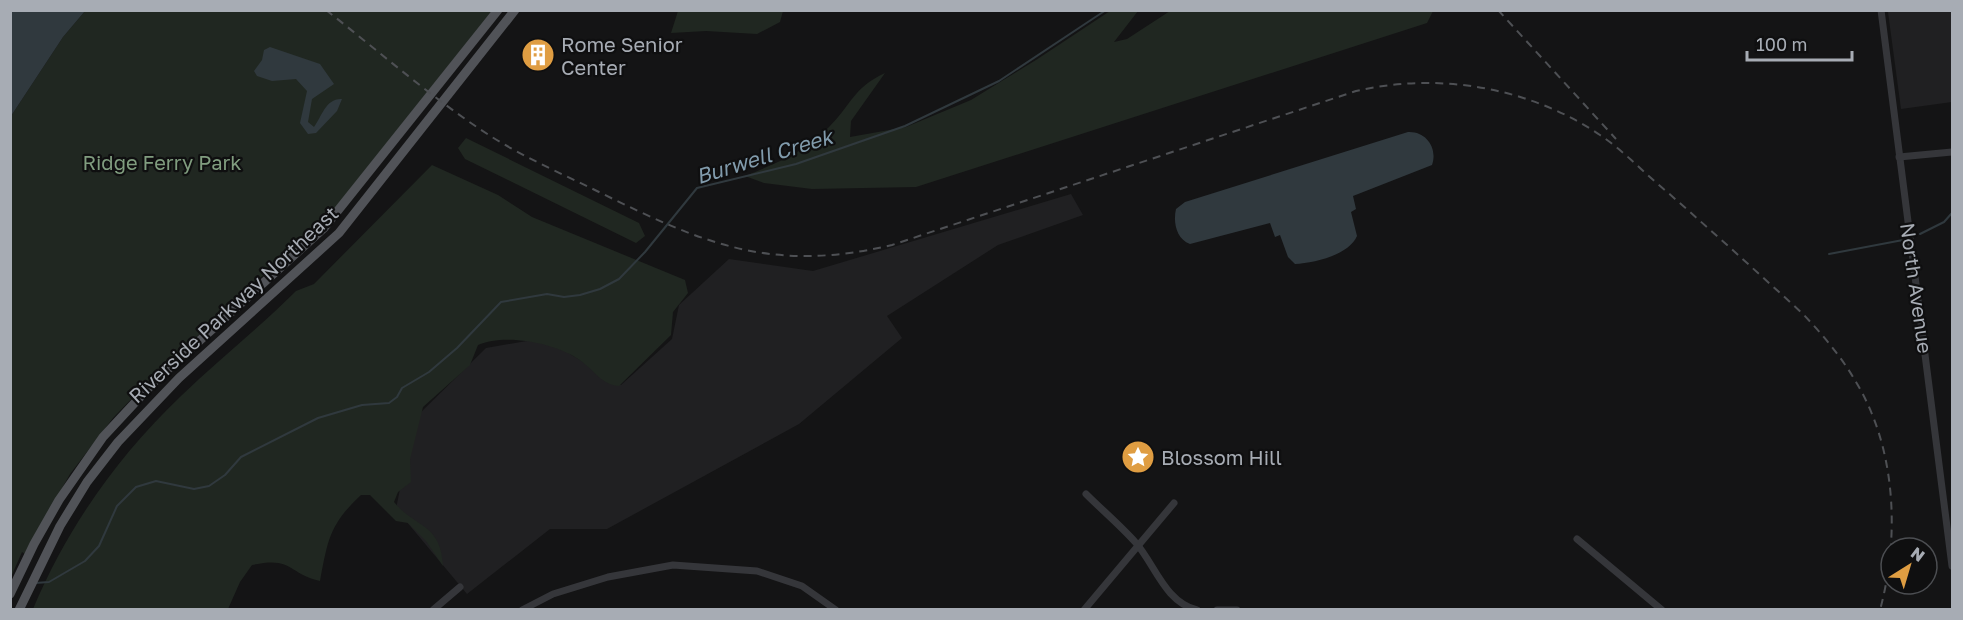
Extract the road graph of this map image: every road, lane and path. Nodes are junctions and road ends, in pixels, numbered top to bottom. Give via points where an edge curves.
1 (498, 10) edge
2 (515, 10) edge
3 (1881, 10) edge
4 (1953, 152) edge
5 (1899, 157) junction
6 (1086, 494) dead end
7 (1174, 503) dead end
8 (1577, 539) dead end
9 (1137, 544) junction
10 (1953, 566) edge
11 (460, 587) dead end
12 (10, 594) edge
13 (19, 609) edge
14 (433, 609) edge
15 (522, 609) edge
16 (836, 609) edge
17 (1084, 609) edge
18 (1197, 609) edge
19 (1217, 609) edge
20 (1237, 609) edge
21 (1662, 609) edge

1 - 12 main road, Riverside Parkway Northeast via 324,228 155,381 103,437 59,500
2 - 13 main road, Riverside Parkway Northeast via 339,233 172,384 118,442 78,497
3 - 5 street, North Avenue
4 - 5 street
5 - 10 street, North Avenue
6 - 9 street
7 - 9 street
8 - 21 street
9 - 17 street
9 - 18 street via 1164,586 1180,602
11 - 14 street
15 - 16 street via 553,594 608,577 673,565 757,571 802,586
19 - 20 street

